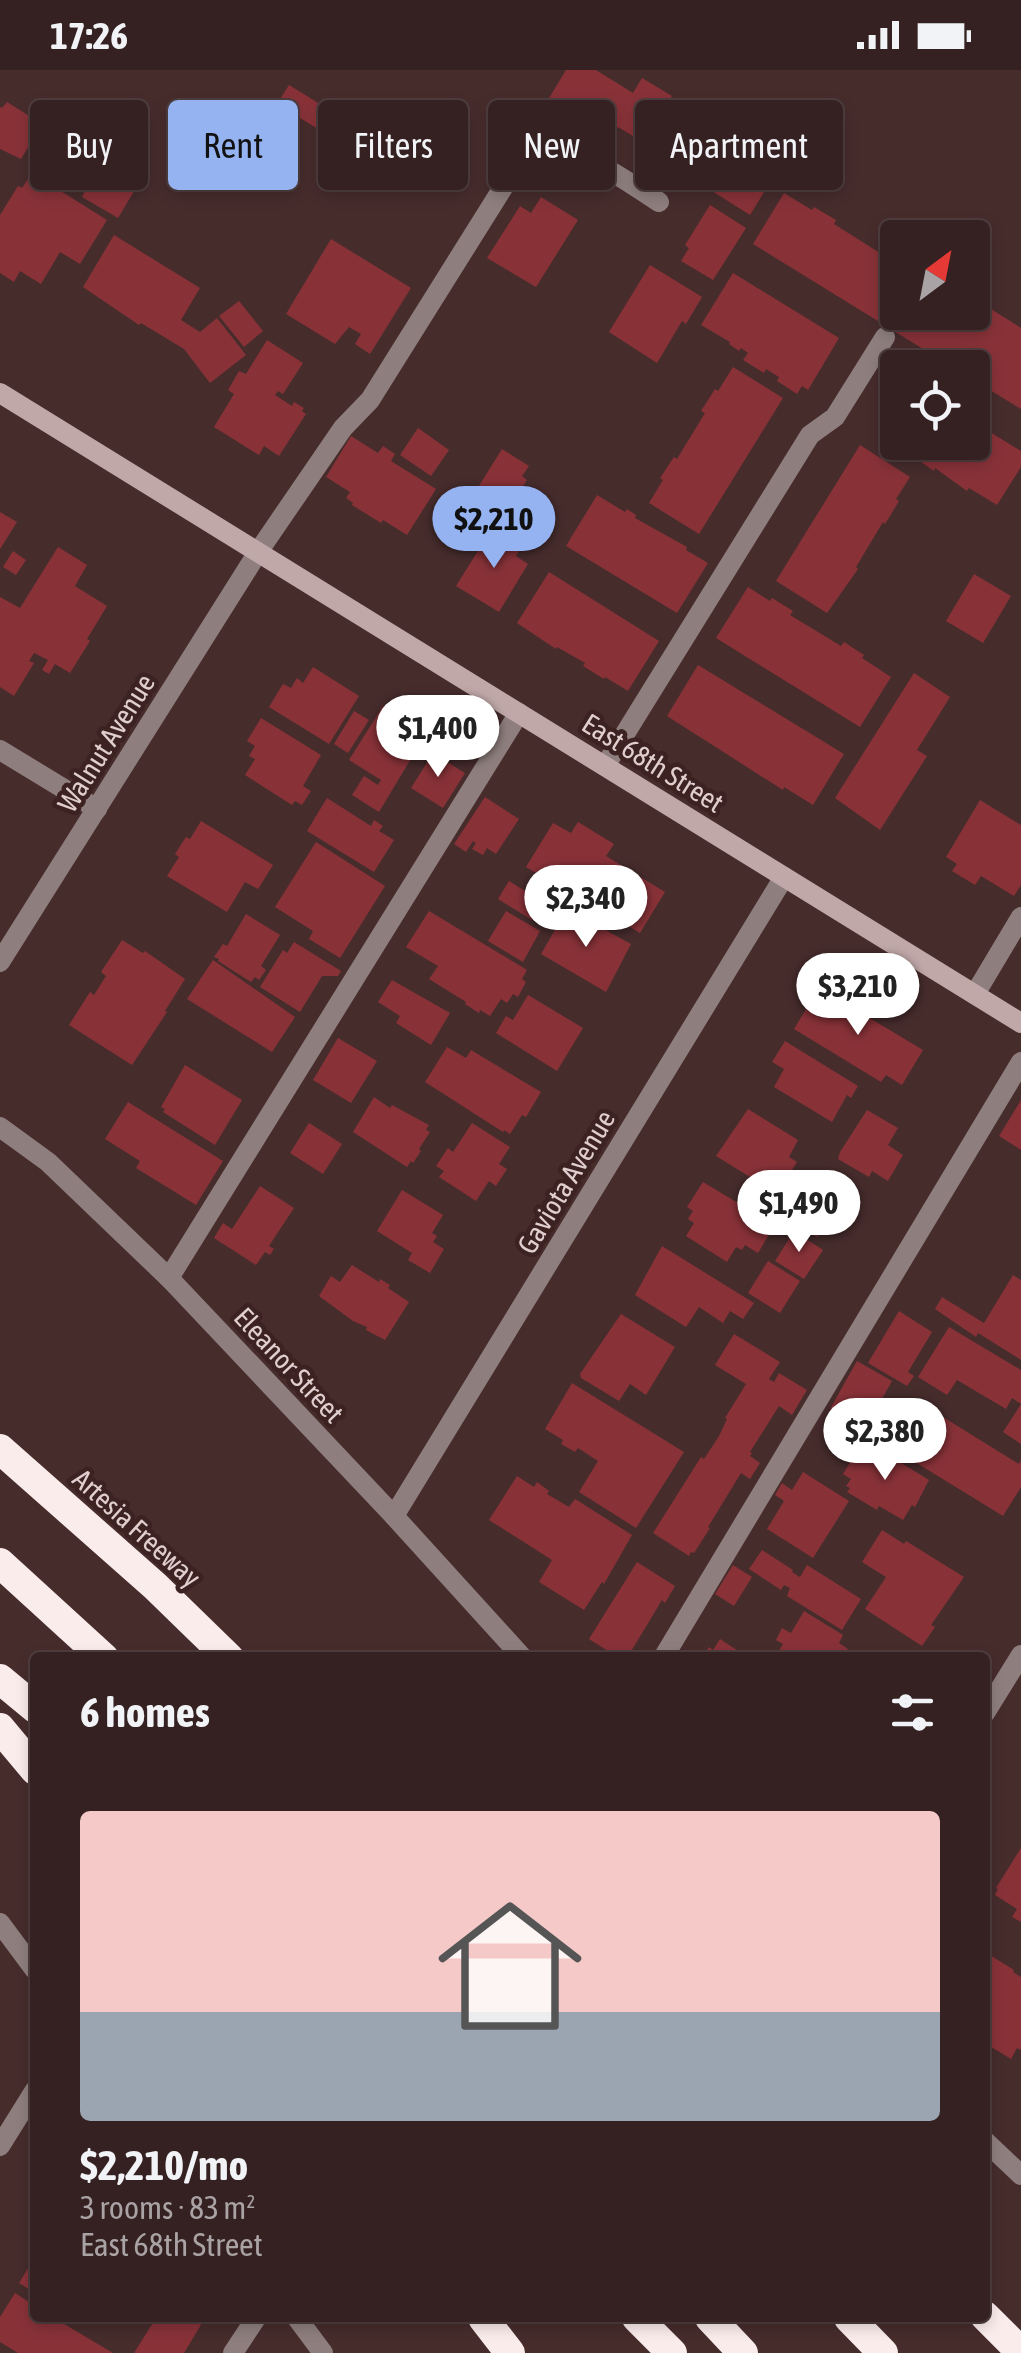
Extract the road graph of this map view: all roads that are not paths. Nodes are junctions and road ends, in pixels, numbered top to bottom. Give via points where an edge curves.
1 (659, 202) dead end
2 (885, 337) dead end
3 (0, 393) edge
4 (258, 552) junction
5 (519, 713) junction
6 (0, 750) edge
7 (605, 766) junction
8 (97, 809) junction
9 (784, 877) junction
10 (1021, 917) edge
11 (0, 962) edge
12 (975, 994) junction
13 (1021, 1023) edge
14 (1021, 1062) edge
15 (0, 1127) edge
16 (170, 1278) junction
17 (0, 1449) edge
18 (394, 1516) junction
19 (0, 1563) edge
20 (97, 1652) edge
21 (225, 1652) edge
22 (518, 1652) edge
23 (666, 1652) edge
24 (1021, 1655) edge
25 (0, 1679) edge
26 (30, 1704) edge
27 (990, 1706) edge
28 (0, 1728) edge
29 (30, 1764) edge
30 (0, 1924) edge
31 (30, 1963) edge
32 (30, 2098) edge
33 (0, 2146) edge
34 (990, 2146) edge
35 (1021, 2175) edge
36 (990, 2321) edge
37 (253, 2322) edge
38 (300, 2322) edge
39 (485, 2322) edge
40 (642, 2322) edge
41 (714, 2322) edge
42 (854, 2322) edge
43 (1021, 2352) edge
44 (234, 2353) edge
45 (323, 2353) edge
46 (510, 2353) edge
47 (672, 2353) edge
48 (743, 2353) edge
49 (883, 2353) edge

1 - 4 street, Walnut Avenue via 558,148 534,149 519,162 370,400 343,428
2 - 7 street via 835,417 810,435
3 - 4 street, East 68th Street
4 - 5 street, East 68th Street
4 - 8 street, Walnut Avenue
5 - 7 street, East 68th Street
5 - 16 street
6 - 8 street
7 - 9 street, East 68th Street
8 - 11 street, Walnut Avenue
9 - 12 street, East 68th Street
9 - 18 street, Gaviota Avenue
10 - 12 street
12 - 13 street, East 68th Street
14 - 23 street
15 - 16 street, Eleanor Street via 48,1162
16 - 18 street, Eleanor Street
17 - 21 highway, Artesia Freeway
18 - 22 street, Eleanor Street
19 - 20 highway
24 - 27 street
25 - 26 highway
28 - 29 highway
30 - 31 street
32 - 33 street
34 - 35 street
36 - 43 highway
37 - 44 street
38 - 45 street
39 - 46 highway
40 - 47 highway
41 - 48 highway
42 - 49 highway

